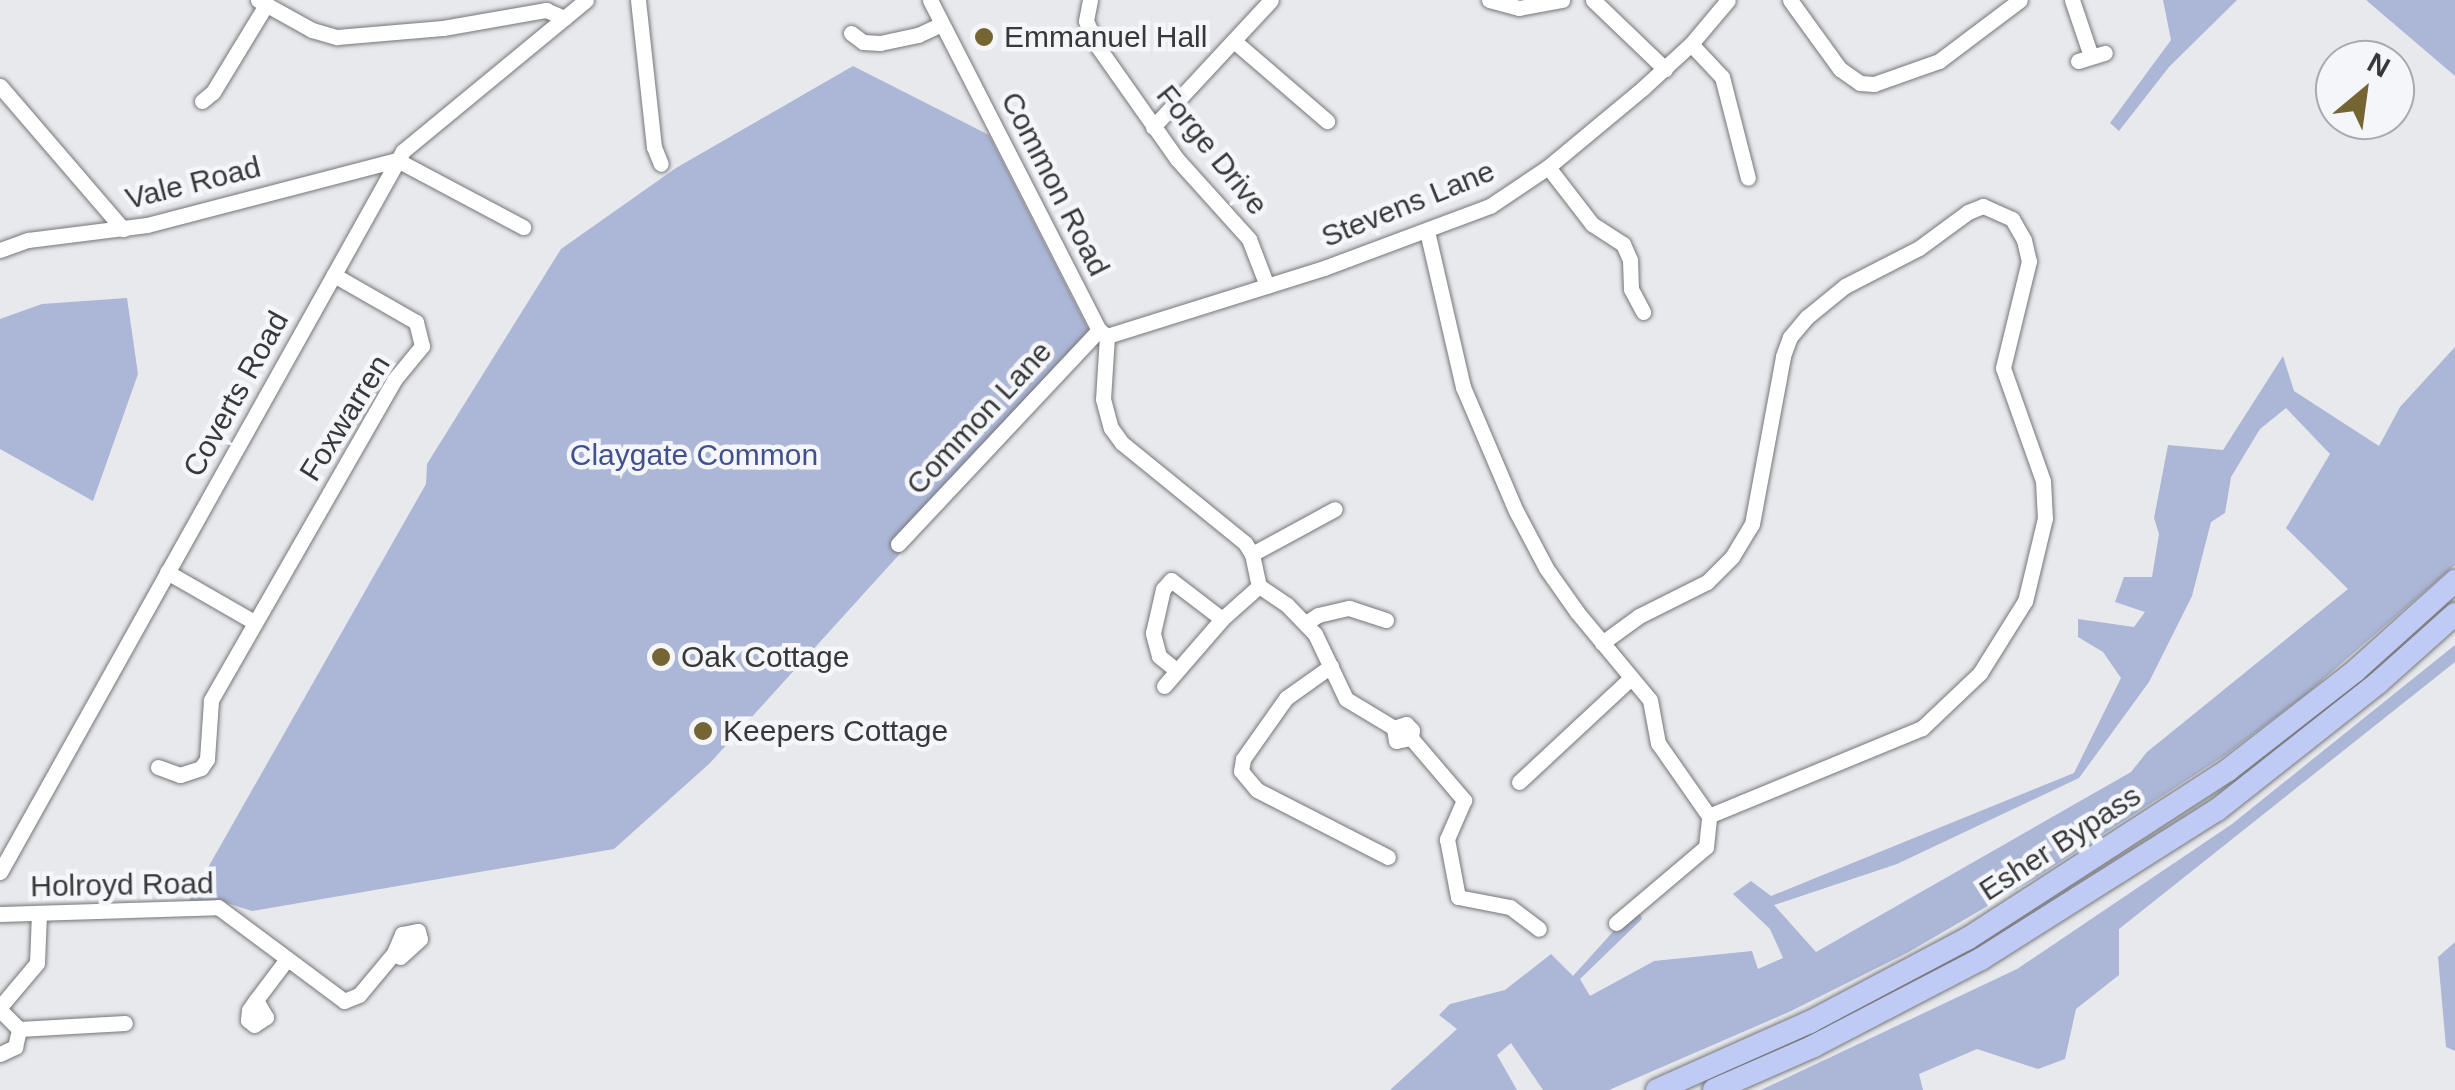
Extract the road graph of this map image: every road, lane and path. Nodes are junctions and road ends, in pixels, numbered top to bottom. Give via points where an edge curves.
1 (586, 0) edge
2 (638, 0) edge
3 (1090, 0) edge
4 (1271, 0) edge
5 (1489, 0) edge
6 (1562, 0) edge
7 (1593, 0) edge
8 (1728, 0) edge
9 (1790, 0) edge
10 (2020, 0) edge
11 (2072, 0) edge
12 (262, 2) edge
13 (933, 2) edge
14 (1996, 7) edge
15 (564, 18) junction
16 (942, 24) junction
17 (852, 33) dead end
18 (1234, 41) junction
19 (1691, 44) junction
20 (2091, 57) dead end
21 (1665, 69) junction
22 (0, 86) edge
23 (1329, 100) dead end
24 (202, 101) dead end
25 (1153, 127) junction
26 (396, 160) junction
27 (662, 164) dead end
28 (1548, 168) junction
29 (1748, 178) dead end
30 (523, 227) dead end
31 (123, 229) junction
32 (1428, 231) junction
33 (0, 250) edge
34 (334, 275) junction
35 (1267, 286) junction
36 (1642, 312) dead end
37 (1103, 333) junction
38 (1336, 509) dead end
39 (898, 544) dead end
40 (1252, 554) junction
41 (167, 572) junction
42 (2455, 581) edge
43 (1259, 586) junction
44 (2455, 614) edge
45 (1222, 619) junction
46 (1386, 620) dead end
47 (254, 622) junction
48 (1306, 623) junction
49 (1602, 643) junction
50 (1331, 666) junction
51 (1176, 670) junction
52 (1631, 678) junction
53 (1164, 686) dead end
54 (158, 766) dead end
55 (1519, 782) dead end
56 (1710, 816) junction
57 (1388, 857) dead end
58 (0, 872) edge
59 (0, 914) edge
60 (38, 914) junction
61 (1616, 923) dead end
62 (1540, 929) dead end
63 (400, 958) dead end
64 (287, 960) junction
65 (256, 1000) dead end
66 (0, 1008) edge
67 (124, 1022) dead end
68 (20, 1030) junction
69 (0, 1054) edge
70 (1657, 1090) edge
71 (1714, 1090) edge

1 - 15 street, Coverts Road
2 - 27 street via 654,146
3 - 25 street, Forge Drive via 1091,34
4 - 18 street
5 - 6 street via 1519,8
7 - 21 street
8 - 19 street, Stevens Lane
9 - 14 street via 1840,69 1874,84 1926,68
10 - 14 street
11 - 20 street
12 - 15 street via 312,30 352,38 546,10
12 - 24 street
13 - 16 street, Common Road
15 - 26 street, Coverts Road
16 - 17 street via 880,43
16 - 37 street, Common Road
18 - 23 street via 1323,117
18 - 25 street
19 - 21 street, Stevens Lane
19 - 29 street via 1722,77
21 - 28 street, Stevens Lane
22 - 31 street
25 - 35 street, Forge Drive via 1248,238
26 - 30 street
26 - 31 street, Vale Road
26 - 34 street, Coverts Road
28 - 32 street, Stevens Lane via 1490,206
28 - 36 street via 1592,224 1623,244
31 - 33 street, Vale Road via 28,240
32 - 35 street, Stevens Lane
32 - 49 street via 1463,386 1482,438 1546,568
34 - 41 street, Coverts Road
34 - 47 street, Foxwarren via 416,322 422,346 394,380
35 - 37 street, Stevens Lane
37 - 39 street, Common Lane
37 - 40 street via 1103,399 1111,428 1138,460
38 - 40 street
40 - 43 street
41 - 47 street
41 - 58 street, Coverts Road
42 - 70 highway, Esher Bypass via 2356,671 2228,770 1967,939 1810,1022
43 - 45 street
43 - 48 street
44 - 71 highway, Esher Bypass via 2216,810 1981,959
45 - 51 street
45 - 51 street via 1171,580 1153,633 1159,656
46 - 48 street via 1349,608
47 - 54 street, Foxwarren via 206,712 207,759 180,775
48 - 50 street
49 - 52 street
49 - 56 street via 1707,582 1732,557 1752,524 1790,337 1845,286 1983,206 2012,218 2029,261 2003,368 2043,481 2046,518 2025,601 1980,672 1922,728
50 - 57 street via 1286,698 1241,771 1256,790
50 - 62 street via 1346,699 1394,728 1406,724 1464,800 1447,839 1458,897 1493,900
51 - 53 street
52 - 55 street
52 - 56 street via 1650,700 1658,743
56 - 61 street via 1706,846
59 - 60 street, Holroyd Road
60 - 64 street, Holroyd Road via 149,904 226,910
60 - 66 street via 37,963
63 - 64 street, Holroyd Road via 420,939 418,931 402,934 359,995 344,1000
64 - 65 street
66 - 68 street
67 - 68 street
68 - 69 street via 15,1047

